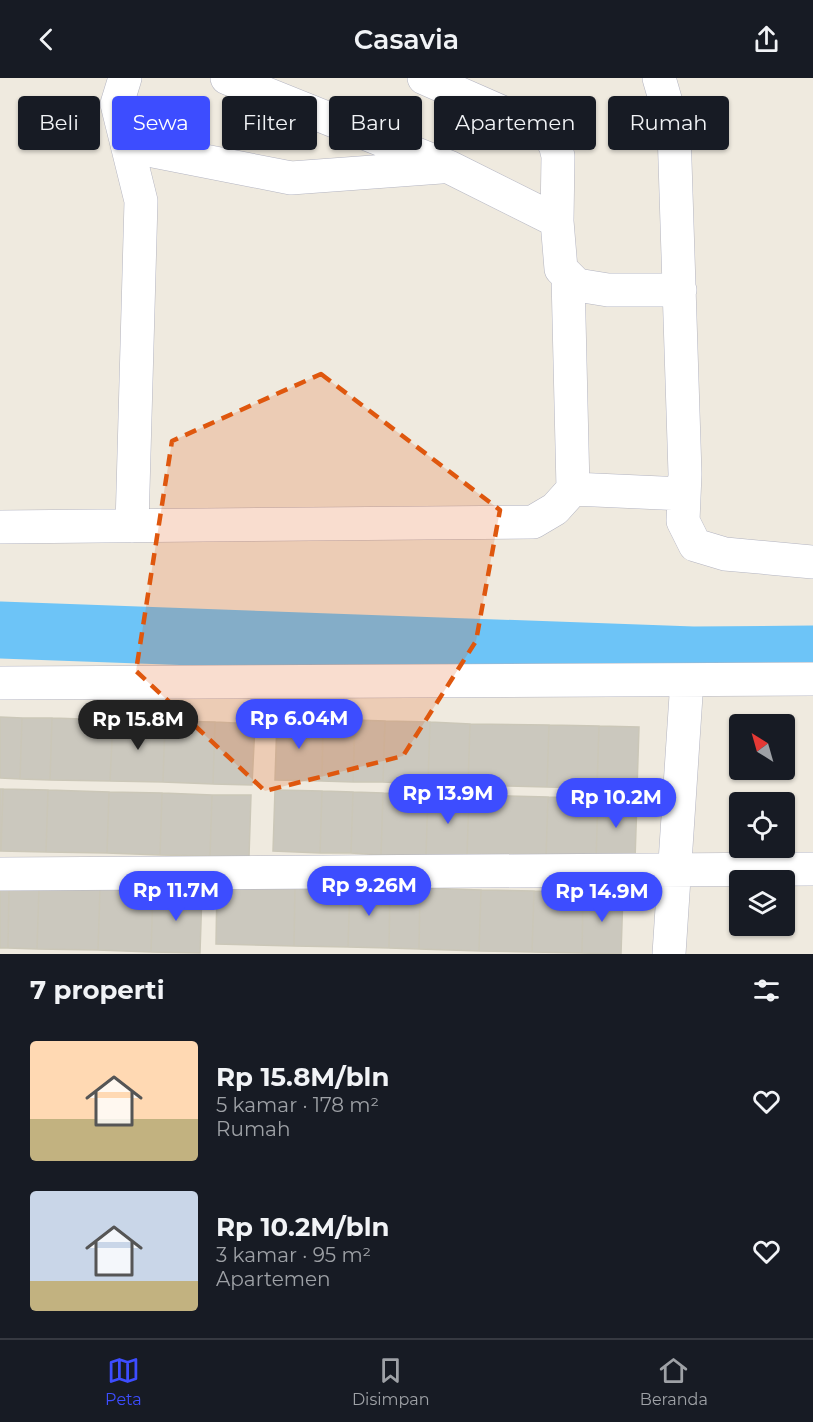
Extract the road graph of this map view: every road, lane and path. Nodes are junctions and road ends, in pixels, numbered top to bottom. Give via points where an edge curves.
1 (125, 78) edge
2 (227, 78) edge
3 (424, 78) edge
4 (659, 78) edge
5 (119, 96) edge
6 (129, 150) edge
7 (148, 150) edge
8 (449, 167) junction
9 (556, 221) junction
10 (568, 276) junction
11 (656, 291) junction
12 (573, 489) junction
13 (684, 494) junction
14 (132, 526) junction
15 (0, 527) edge
16 (813, 562) edge
17 (813, 679) edge
18 (687, 680) junction
19 (0, 683) edge
20 (674, 868) junction
21 (813, 869) edge
22 (0, 874) edge
23 (669, 954) edge

1 - 5 street
2 - 8 street
3 - 9 street via 545,131 558,156
4 - 11 street via 674,130
6 - 14 street via 141,201
7 - 8 street via 291,178
8 - 9 street
9 - 10 street via 561,269
10 - 11 street via 577,285
10 - 12 street
11 - 13 street
12 - 13 street
12 - 14 street via 555,509 533,522
13 - 16 street via 683,521 695,545 725,554
14 - 15 street
17 - 18 street
18 - 19 street
18 - 20 street
20 - 21 street
20 - 22 street
20 - 23 street

